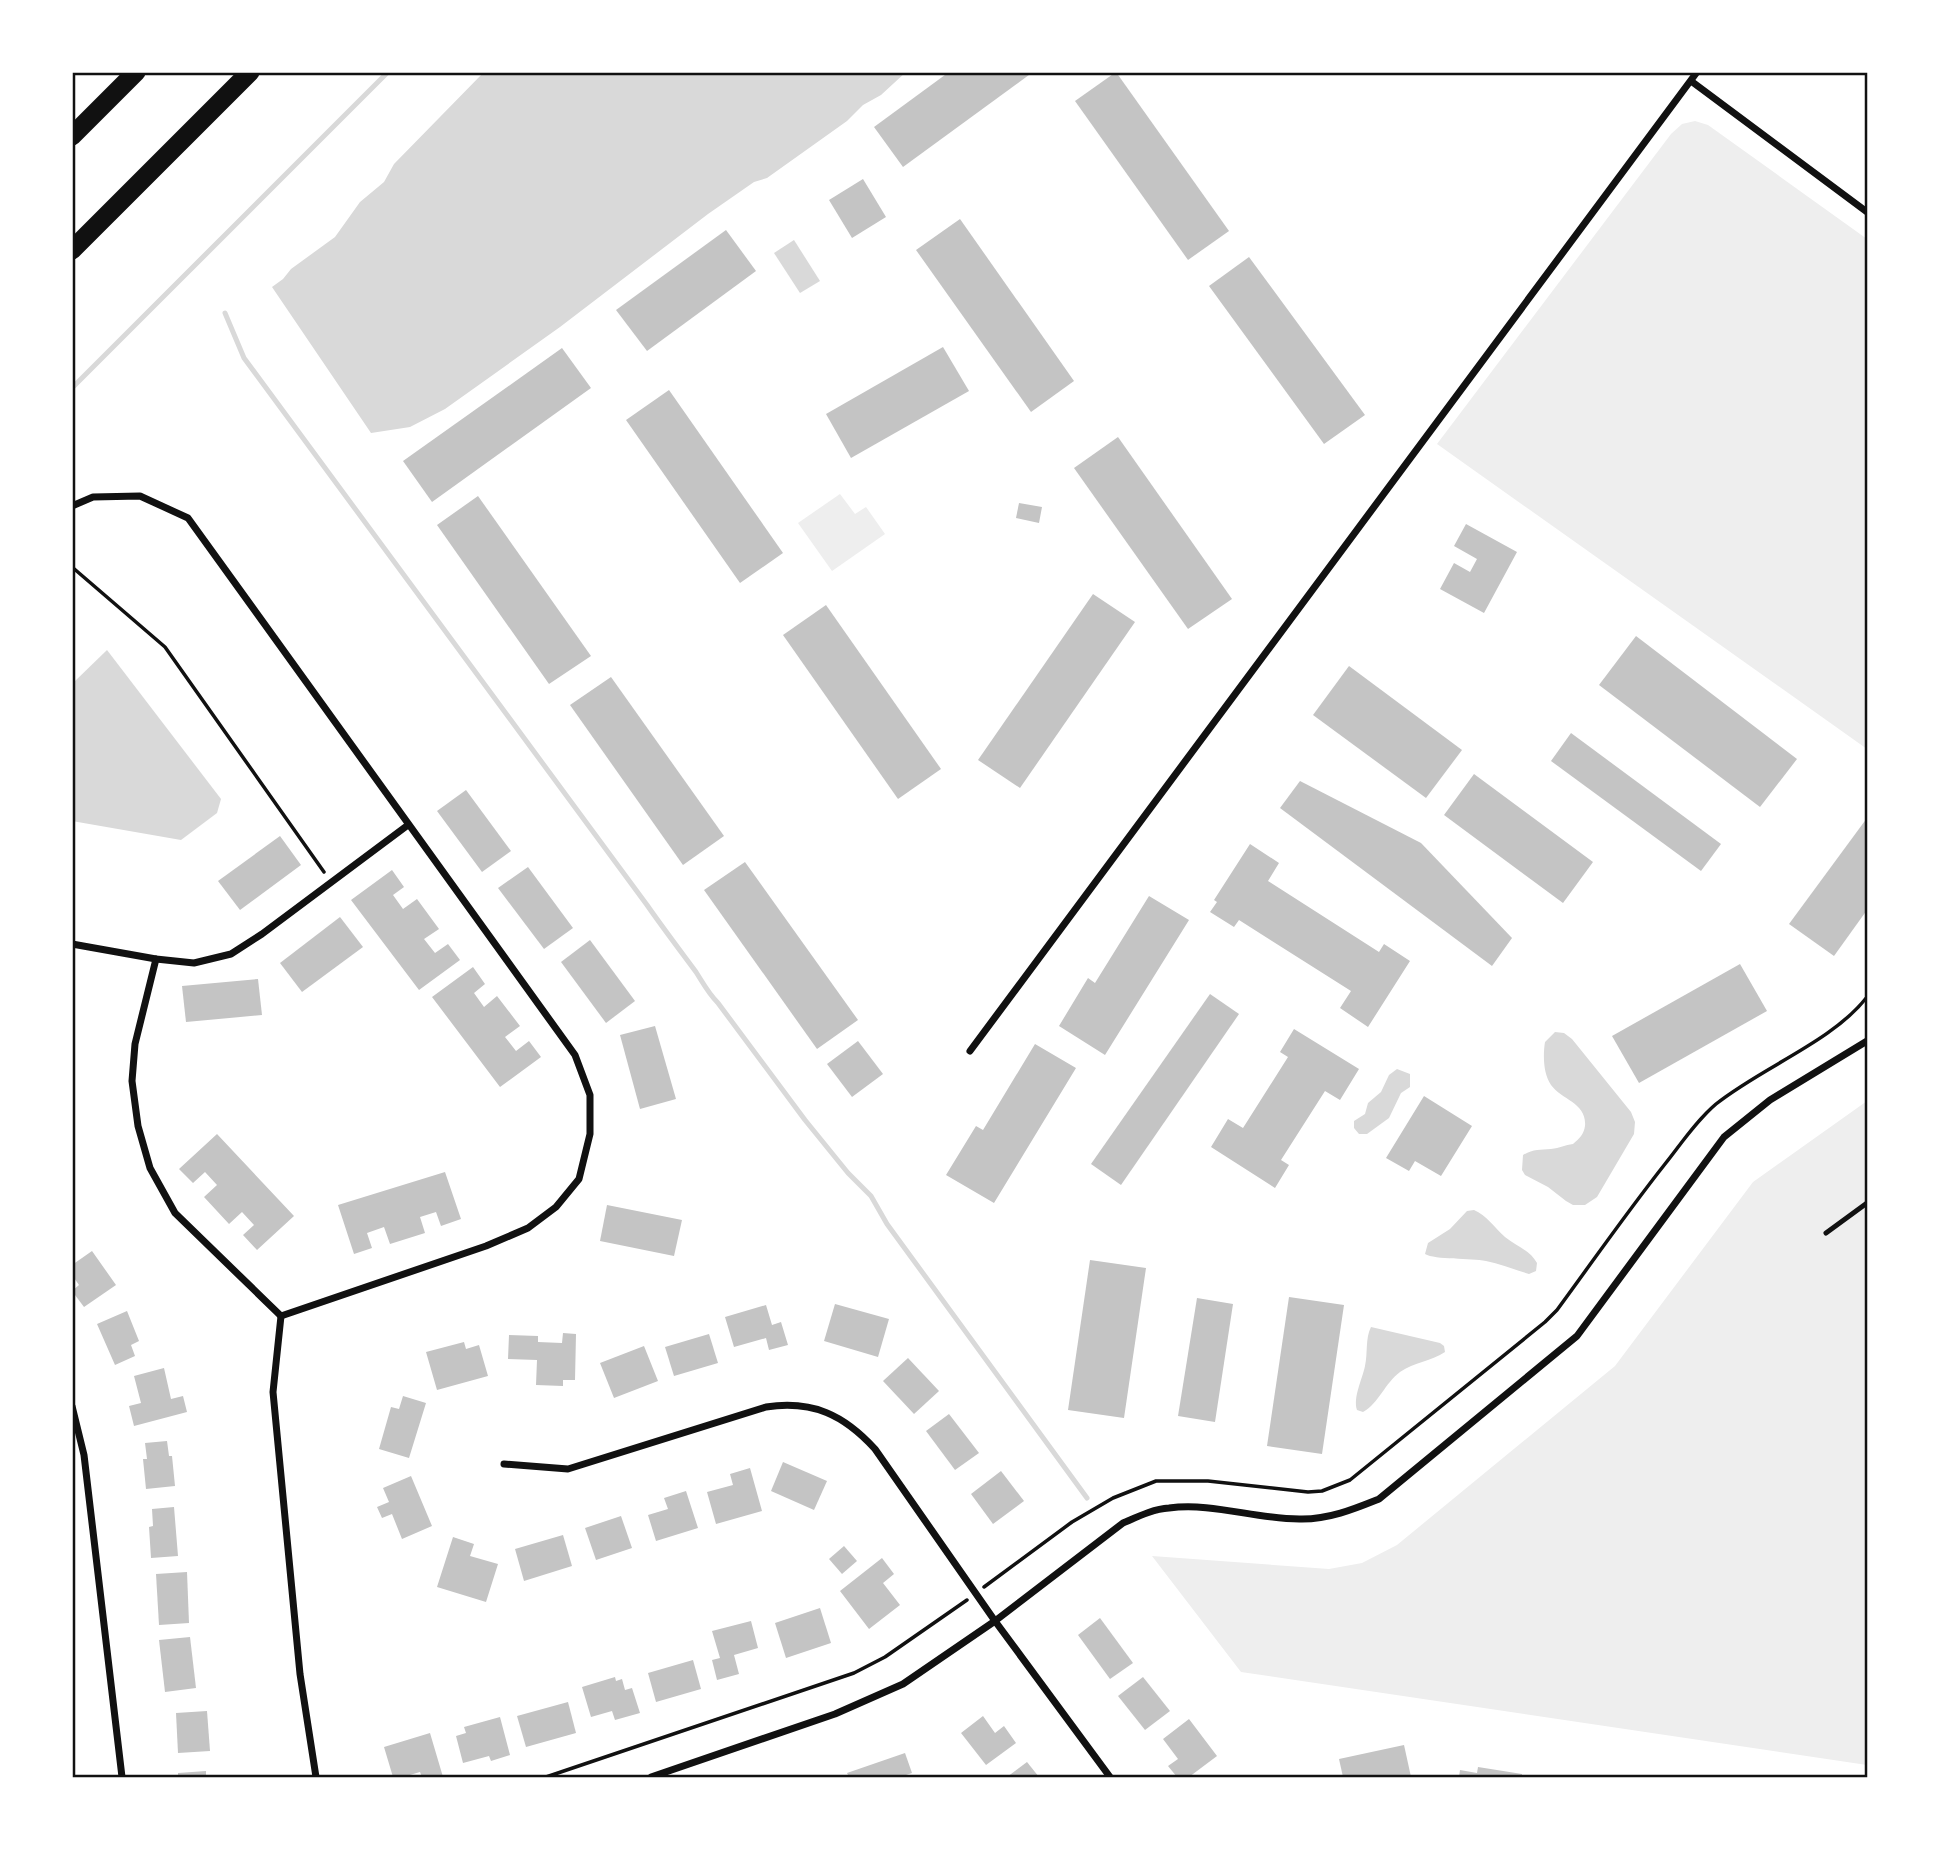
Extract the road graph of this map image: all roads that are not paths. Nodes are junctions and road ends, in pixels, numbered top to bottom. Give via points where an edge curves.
1 (136, 72) edge
2 (250, 72) edge
3 (1697, 72) edge
4 (1691, 81) junction
5 (72, 136) edge
6 (1867, 212) edge
7 (72, 250) edge
8 (72, 506) edge
9 (408, 825) junction
10 (72, 944) edge
11 (156, 959) junction
12 (1867, 1041) edge
13 (970, 1051) dead end
14 (1867, 1203) edge
15 (1826, 1233) dead end
16 (281, 1316) junction
17 (72, 1406) edge
18 (504, 1464) dead end
19 (995, 1621) junction
20 (122, 1777) edge
21 (316, 1777) edge
22 (651, 1777) edge
23 (1110, 1777) edge

1 - 5 highway
2 - 7 highway
3 - 4 street
4 - 6 street
4 - 13 street
8 - 9 street via 93,497 140,496 188,518
9 - 11 street via 232,954 194,963
9 - 16 street via 575,1055 590,1095 590,1134 579,1178 556,1206 528,1228
10 - 11 street
11 - 16 street via 135,1044 132,1081 150,1168 175,1213
12 - 19 street via 1770,1100 1724,1137 1577,1336 1379,1499 1341,1514 1301,1519 1169,1507 1143,1514 1123,1523
14 - 15 lane
16 - 21 street via 273,1391 300,1674
17 - 20 street via 84,1455
18 - 19 street via 568,1469 773,1406 797,1405 829,1413 852,1426 875,1449
19 - 22 street via 903,1684 873,1699
19 - 23 street

